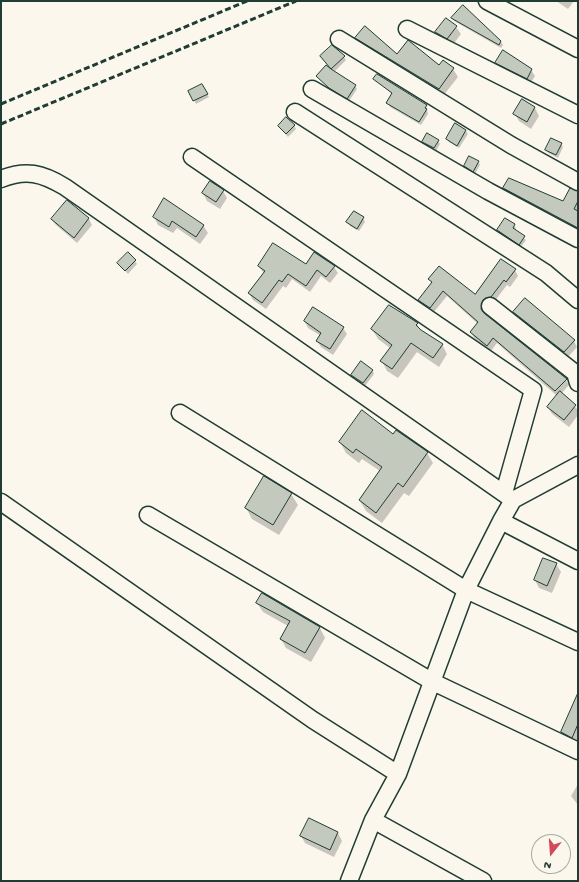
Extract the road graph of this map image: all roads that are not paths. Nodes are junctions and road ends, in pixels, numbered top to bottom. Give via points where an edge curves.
1 (487, 1) edge
2 (407, 29) dead end
3 (339, 40) dead end
4 (578, 49) edge
5 (312, 89) dead end
6 (295, 112) dead end
7 (578, 116) edge
8 (192, 157) dead end
9 (1, 179) edge
10 (578, 182) edge
11 (578, 239) edge
12 (578, 300) edge
13 (490, 306) dead end
14 (578, 383) edge
15 (180, 413) dead end
16 (578, 465) edge
17 (509, 496) junction
18 (1, 502) edge
19 (148, 515) dead end
20 (501, 521) junction
21 (578, 561) edge
22 (466, 590) junction
23 (577, 640) edge
24 (433, 682) junction
25 (578, 751) edge
26 (398, 774) junction
27 (373, 820) junction
28 (349, 881) edge
29 (482, 881) edge

1 - 4 street
2 - 7 street
3 - 10 street via 511,145
5 - 11 street via 488,191
6 - 12 street via 546,273
8 - 17 street via 533,390
9 - 17 street via 31,173 50,178 65,187
13 - 14 street via 575,373
15 - 22 street
16 - 17 street
17 - 20 street
18 - 26 street via 313,720
19 - 24 street
20 - 21 street
20 - 22 street
22 - 23 street
22 - 24 street
24 - 25 street
24 - 26 street
26 - 27 street
27 - 28 street
27 - 29 street

